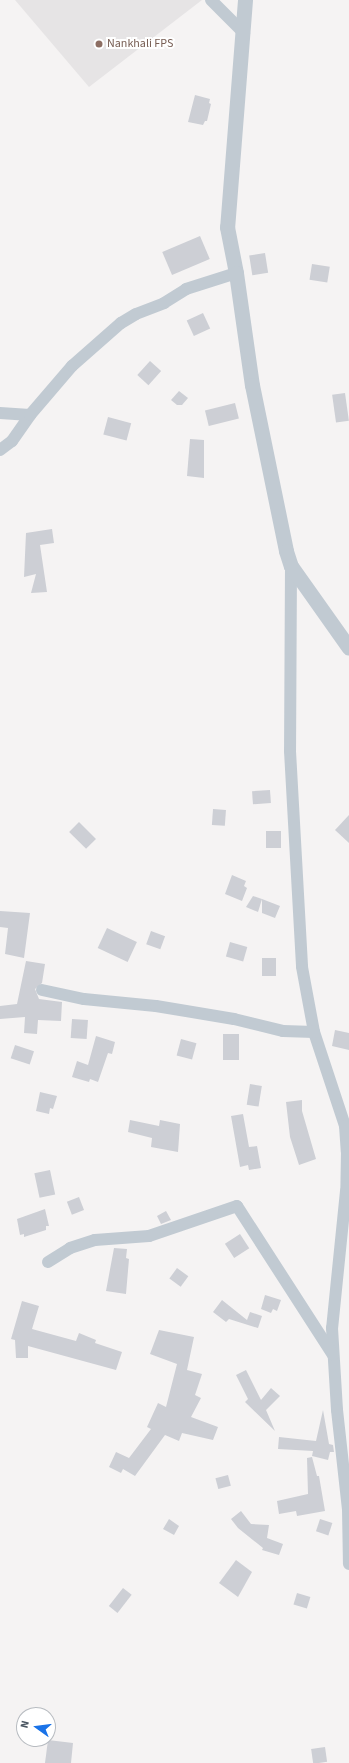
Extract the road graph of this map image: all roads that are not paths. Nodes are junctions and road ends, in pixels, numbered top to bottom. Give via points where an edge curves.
1 (211, 0) edge
2 (245, 0) edge
3 (244, 33) junction
4 (236, 273) junction
5 (0, 413) edge
6 (30, 415) junction
7 (0, 450) edge
8 (291, 566) junction
9 (349, 648) edge
10 (42, 990) dead end
11 (314, 1032) junction
12 (48, 1262) dead end
13 (334, 1356) junction
14 (348, 1508) edge
15 (349, 1564) edge

1 - 3 street
2 - 3 street
3 - 4 street via 227,227
4 - 6 street via 186,289 164,303 120,323 72,366
4 - 8 street via 252,385 281,535
5 - 6 street
6 - 7 street via 12,441
8 - 9 street
8 - 11 street via 290,744 295,855 302,967
10 - 11 street via 84,999 164,1007 283,1030
11 - 13 street via 345,1126 347,1152 346,1191 334,1284
12 - 13 street via 70,1248 95,1240 149,1236 237,1206
13 - 14 street
14 - 15 street

